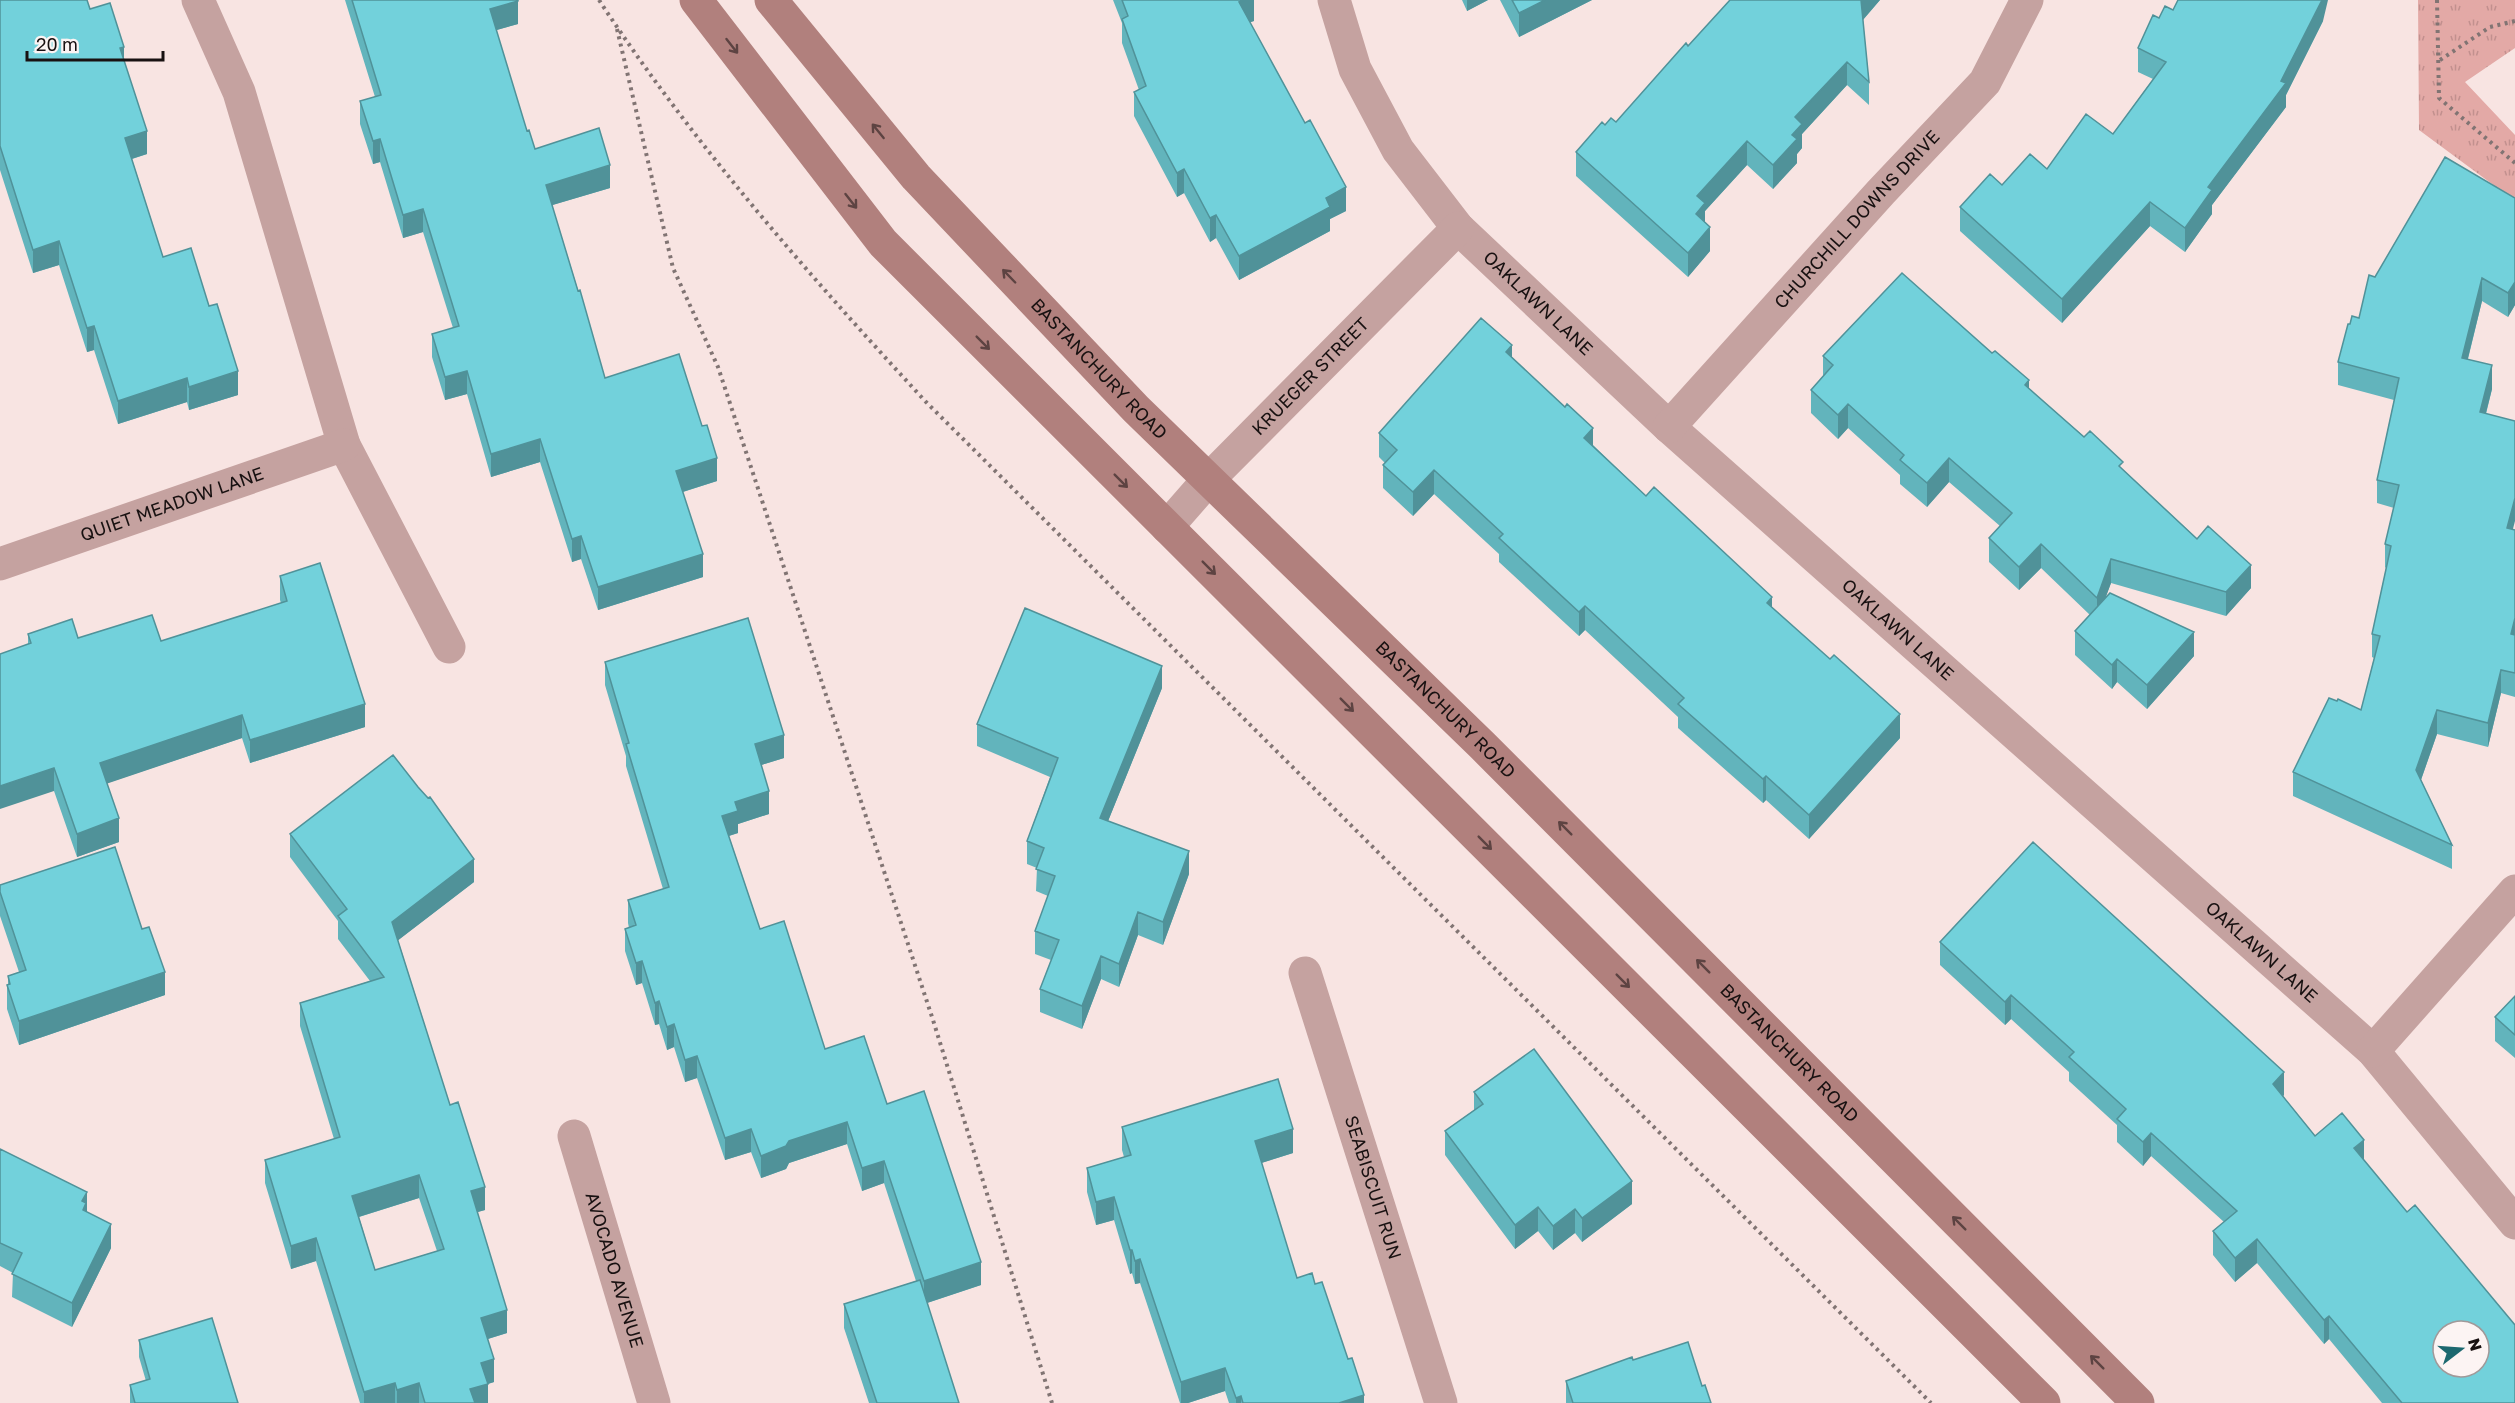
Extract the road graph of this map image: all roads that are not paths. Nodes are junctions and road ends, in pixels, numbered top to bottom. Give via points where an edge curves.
1 (198, 0) edge
2 (696, 0) edge
3 (771, 0) edge
4 (1334, 0) edge
5 (2027, 0) edge
6 (1458, 228) junction
7 (1669, 427) junction
8 (344, 445) junction
9 (1208, 480) junction
10 (1167, 526) junction
11 (0, 564) edge
12 (449, 647) dead end
13 (2515, 891) edge
14 (1305, 973) dead end
15 (2373, 1052) junction
16 (574, 1136) dead end
17 (2515, 1223) edge
18 (654, 1403) edge
19 (1440, 1403) edge
20 (2044, 1403) edge
21 (2138, 1403) edge

1 - 8 street via 239,92
2 -> 10 main road via 883,243
9 -> 3 main road, BASTANCHURY ROAD via 1136,410 916,177
4 - 6 street, OAKLAWN LANE via 1355,69 1398,150
5 - 7 street, CHURCHILL DOWNS DRIVE via 1985,82
6 - 7 street, OAKLAWN LANE
6 - 9 street, KRUEGER STREET
7 - 15 street, OAKLAWN LANE
8 - 11 street, QUIET MEADOW LANE
8 - 12 street
9 - 10 street, KRUEGER STREET
21 -> 9 main road, BASTANCHURY ROAD via 1483,746
10 -> 20 main road
13 - 15 street
14 - 19 street, SEABISCUIT RUN
15 - 17 street, OAKLAWN LANE
16 - 18 street, AVOCADO AVENUE

